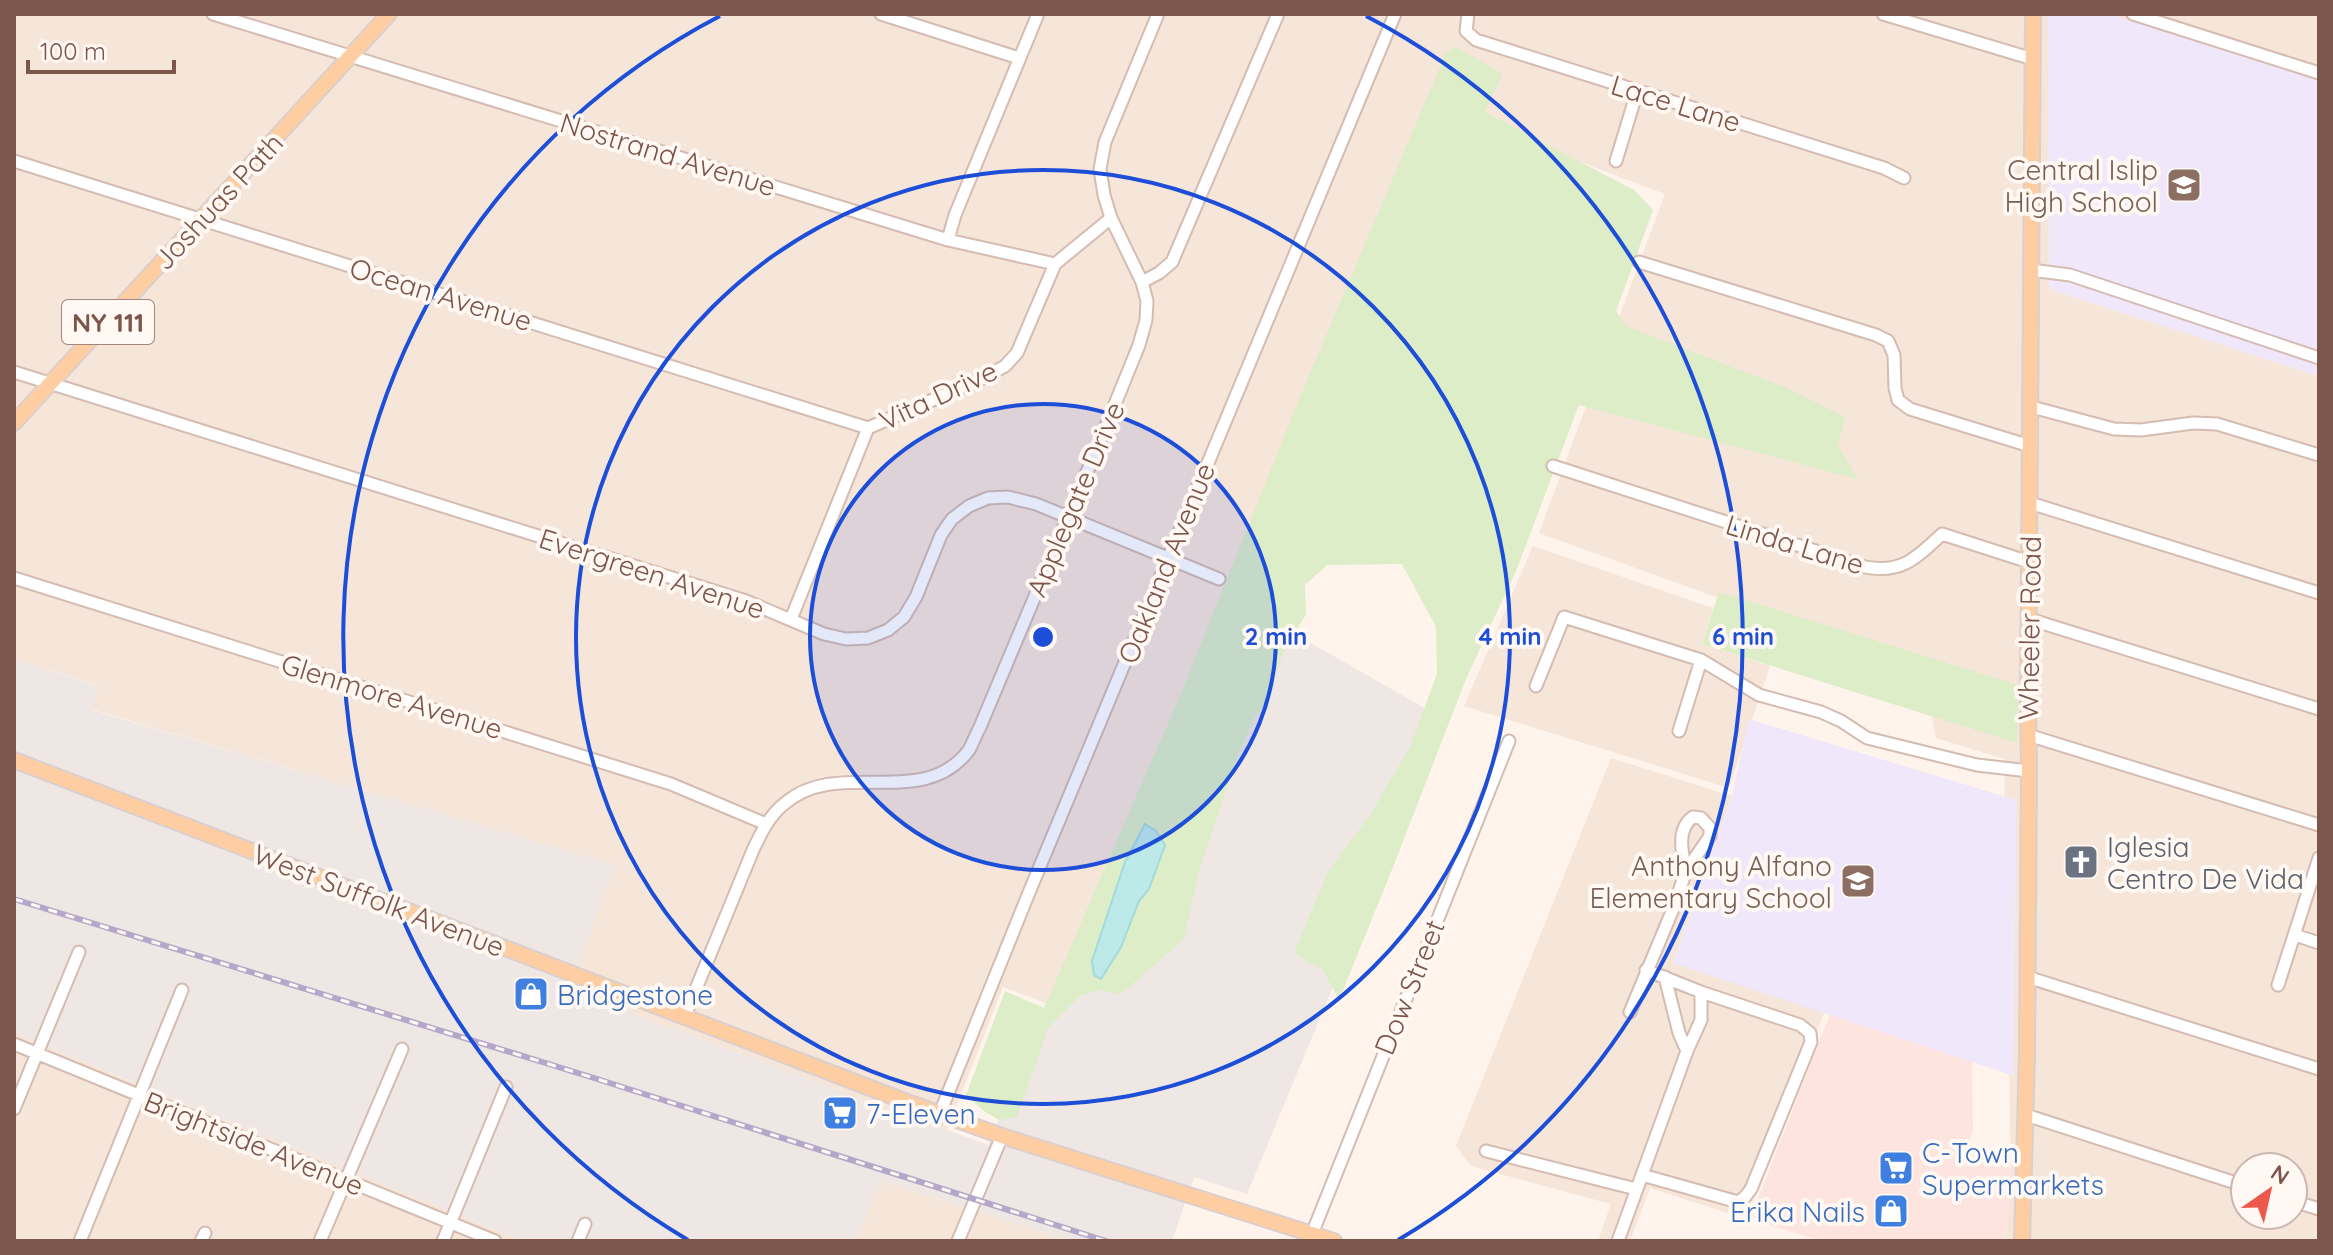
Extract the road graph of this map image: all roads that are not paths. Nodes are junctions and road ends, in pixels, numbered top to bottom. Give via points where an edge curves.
1 (213, 14) edge
2 (389, 14) edge
3 (881, 14) edge
4 (1038, 14) edge
5 (1158, 14) edge
6 (1278, 14) edge
7 (1395, 14) edge
8 (1468, 14) edge
9 (1883, 14) edge
10 (2033, 14) edge
11 (2133, 14) edge
12 (350, 57) junction
13 (1019, 58) junction
14 (2033, 59) junction
15 (2319, 73) edge
16 (1637, 92) junction
17 (14, 161) edge
18 (1616, 161) dead end
19 (1904, 178) dead end
20 (1111, 218) junction
21 (201, 220) junction
22 (948, 240) junction
23 (1639, 262) dead end
24 (1055, 264) junction
25 (2031, 270) junction
26 (1142, 282) junction
27 (2319, 358) edge
28 (14, 372) edge
29 (50, 384) junction
30 (2032, 407) junction
31 (14, 423) edge
32 (868, 428) junction
33 (2030, 446) junction
34 (2319, 455) edge
35 (1553, 466) dead end
36 (2030, 503) junction
37 (1067, 516) junction
38 (1169, 559) junction
39 (2029, 562) junction
40 (14, 578) edge
41 (1219, 579) dead end
42 (2319, 593) edge
43 (791, 619) junction
44 (2029, 619) junction
45 (1701, 660) junction
46 (1536, 686) dead end
47 (2319, 709) edge
48 (1679, 731) dead end
49 (2028, 735) junction
50 (1509, 741) dead end
51 (14, 760) edge
52 (2029, 771) junction
53 (766, 824) junction
54 (2319, 825) edge
55 (2319, 858) edge
56 (1686, 871) dead end
57 (2295, 935) junction
58 (2319, 943) edge
59 (79, 952) dead end
60 (1646, 970) junction
61 (1665, 977) junction
62 (2027, 977) junction
63 (2278, 985) dead end
64 (182, 990) dead end
65 (1701, 992) junction
66 (1630, 1012) dead end
67 (684, 1018) junction
68 (14, 1044) edge
69 (402, 1049) dead end
70 (1687, 1051) junction
71 (37, 1054) junction
72 (2319, 1069) edge
73 (506, 1087) dead end
74 (139, 1096) junction
75 (14, 1109) edge
76 (940, 1113) junction
77 (2026, 1115) junction
78 (1002, 1136) junction
79 (1486, 1151) dead end
80 (1642, 1175) junction
81 (345, 1181) junction
82 (2229, 1181) edge
83 (1636, 1189) junction
84 (451, 1223) junction
85 (585, 1224) dead end
86 (1312, 1234) junction
87 (80, 1241) edge
88 (320, 1241) edge
89 (443, 1241) edge
90 (495, 1241) edge
91 (578, 1241) edge
92 (958, 1241) edge
93 (1334, 1241) edge
94 (1618, 1241) edge
95 (2022, 1241) edge

1 - 12 street, Nostrand Avenue
2 - 12 main road, Joshuas Path / NY 111
3 - 13 street
4 - 13 street
5 - 20 street, Applegate Drive via 1105,142 1100,169
6 - 26 street via 1172,262
7 - 38 street, Oakland Avenue
8 - 16 street, Lace Lane via 1466,31 1476,40
9 - 14 street
10 - 14 main road, Wheeler Road
11 - 15 street
12 - 21 main road, Joshuas Path / NY 111
12 - 22 street, Nostrand Avenue
13 - 22 street
14 - 25 main road, Wheeler Road
16 - 18 street
16 - 19 street, Lace Lane
17 - 21 street, Ocean Avenue
20 - 24 street
20 - 26 street, Applegate Drive
21 - 29 main road, Joshuas Path / NY 111
21 - 32 street, Ocean Avenue
22 - 24 street, Nostrand Avenue
23 - 33 street via 1876,335 1888,341 1898,400 1910,409
24 - 32 street, Vita Drive via 1017,353 1005,366
25 - 27 street via 2070,275
25 - 30 main road, Wheeler Road
26 - 37 street, Applegate Drive via 1147,301 1139,345
28 - 29 street, Evergreen Avenue
29 - 31 main road, Joshuas Path / NY 111
29 - 43 street, Evergreen Avenue
30 - 33 main road, Wheeler Road
30 - 34 street via 2114,429 2217,424
32 - 43 street, Vita Drive
33 - 36 main road, Wheeler Road
35 - 39 street, Linda Lane via 1865,567 1900,567 1942,534
36 - 39 main road, Wheeler Road
36 - 42 street
37 - 38 street, Evergreen Avenue
37 - 43 street, Evergreen Avenue via 1008,497 969,506 941,535 904,617 868,638 824,634
37 - 53 street, Applegate Drive via 969,749 952,766 927,778 830,782 805,790 784,803
38 - 41 street, Evergreen Avenue
38 - 76 street, Oakland Avenue
39 - 44 main road, Wheeler Road
40 - 53 street, Glenmore Avenue via 671,784
44 - 47 street
44 - 49 main road, Wheeler Road
45 - 46 street via 1564,617
45 - 48 street
45 - 52 street via 1759,695 1821,712 1867,738 1977,765
49 - 52 main road, Wheeler Road
49 - 54 street
50 - 86 street, Dow Street
51 - 67 main road, West Suffolk Avenue
52 - 62 main road, Wheeler Road
53 - 67 street, Applegate Drive
55 - 57 street
56 - 60 street
57 - 58 street
57 - 63 street
59 - 71 street
60 - 61 street
60 - 66 street
61 - 65 street
61 - 70 street
62 - 72 street
62 - 77 main road, Wheeler Road
64 - 74 street
65 - 70 street via 1701,1020
65 - 80 street via 1800,1025 1810,1033 1811,1042 1745,1197 1738,1202
67 - 76 main road, West Suffolk Avenue
68 - 71 street, Brightside Avenue
69 - 81 street
70 - 80 street
71 - 74 street, Brightside Avenue
71 - 75 street
73 - 84 street
74 - 81 street, Brightside Avenue
74 - 87 street
76 - 78 main road, West Suffolk Avenue
77 - 82 street
77 - 95 main road, Wheeler Road
78 - 86 main road, West Suffolk Avenue
78 - 92 street
79 - 83 street
80 - 83 street
81 - 84 street, Brightside Avenue
81 - 88 street
83 - 94 street
84 - 89 street
84 - 90 street, Brightside Avenue
85 - 91 street
86 - 93 main road, West Suffolk Avenue

